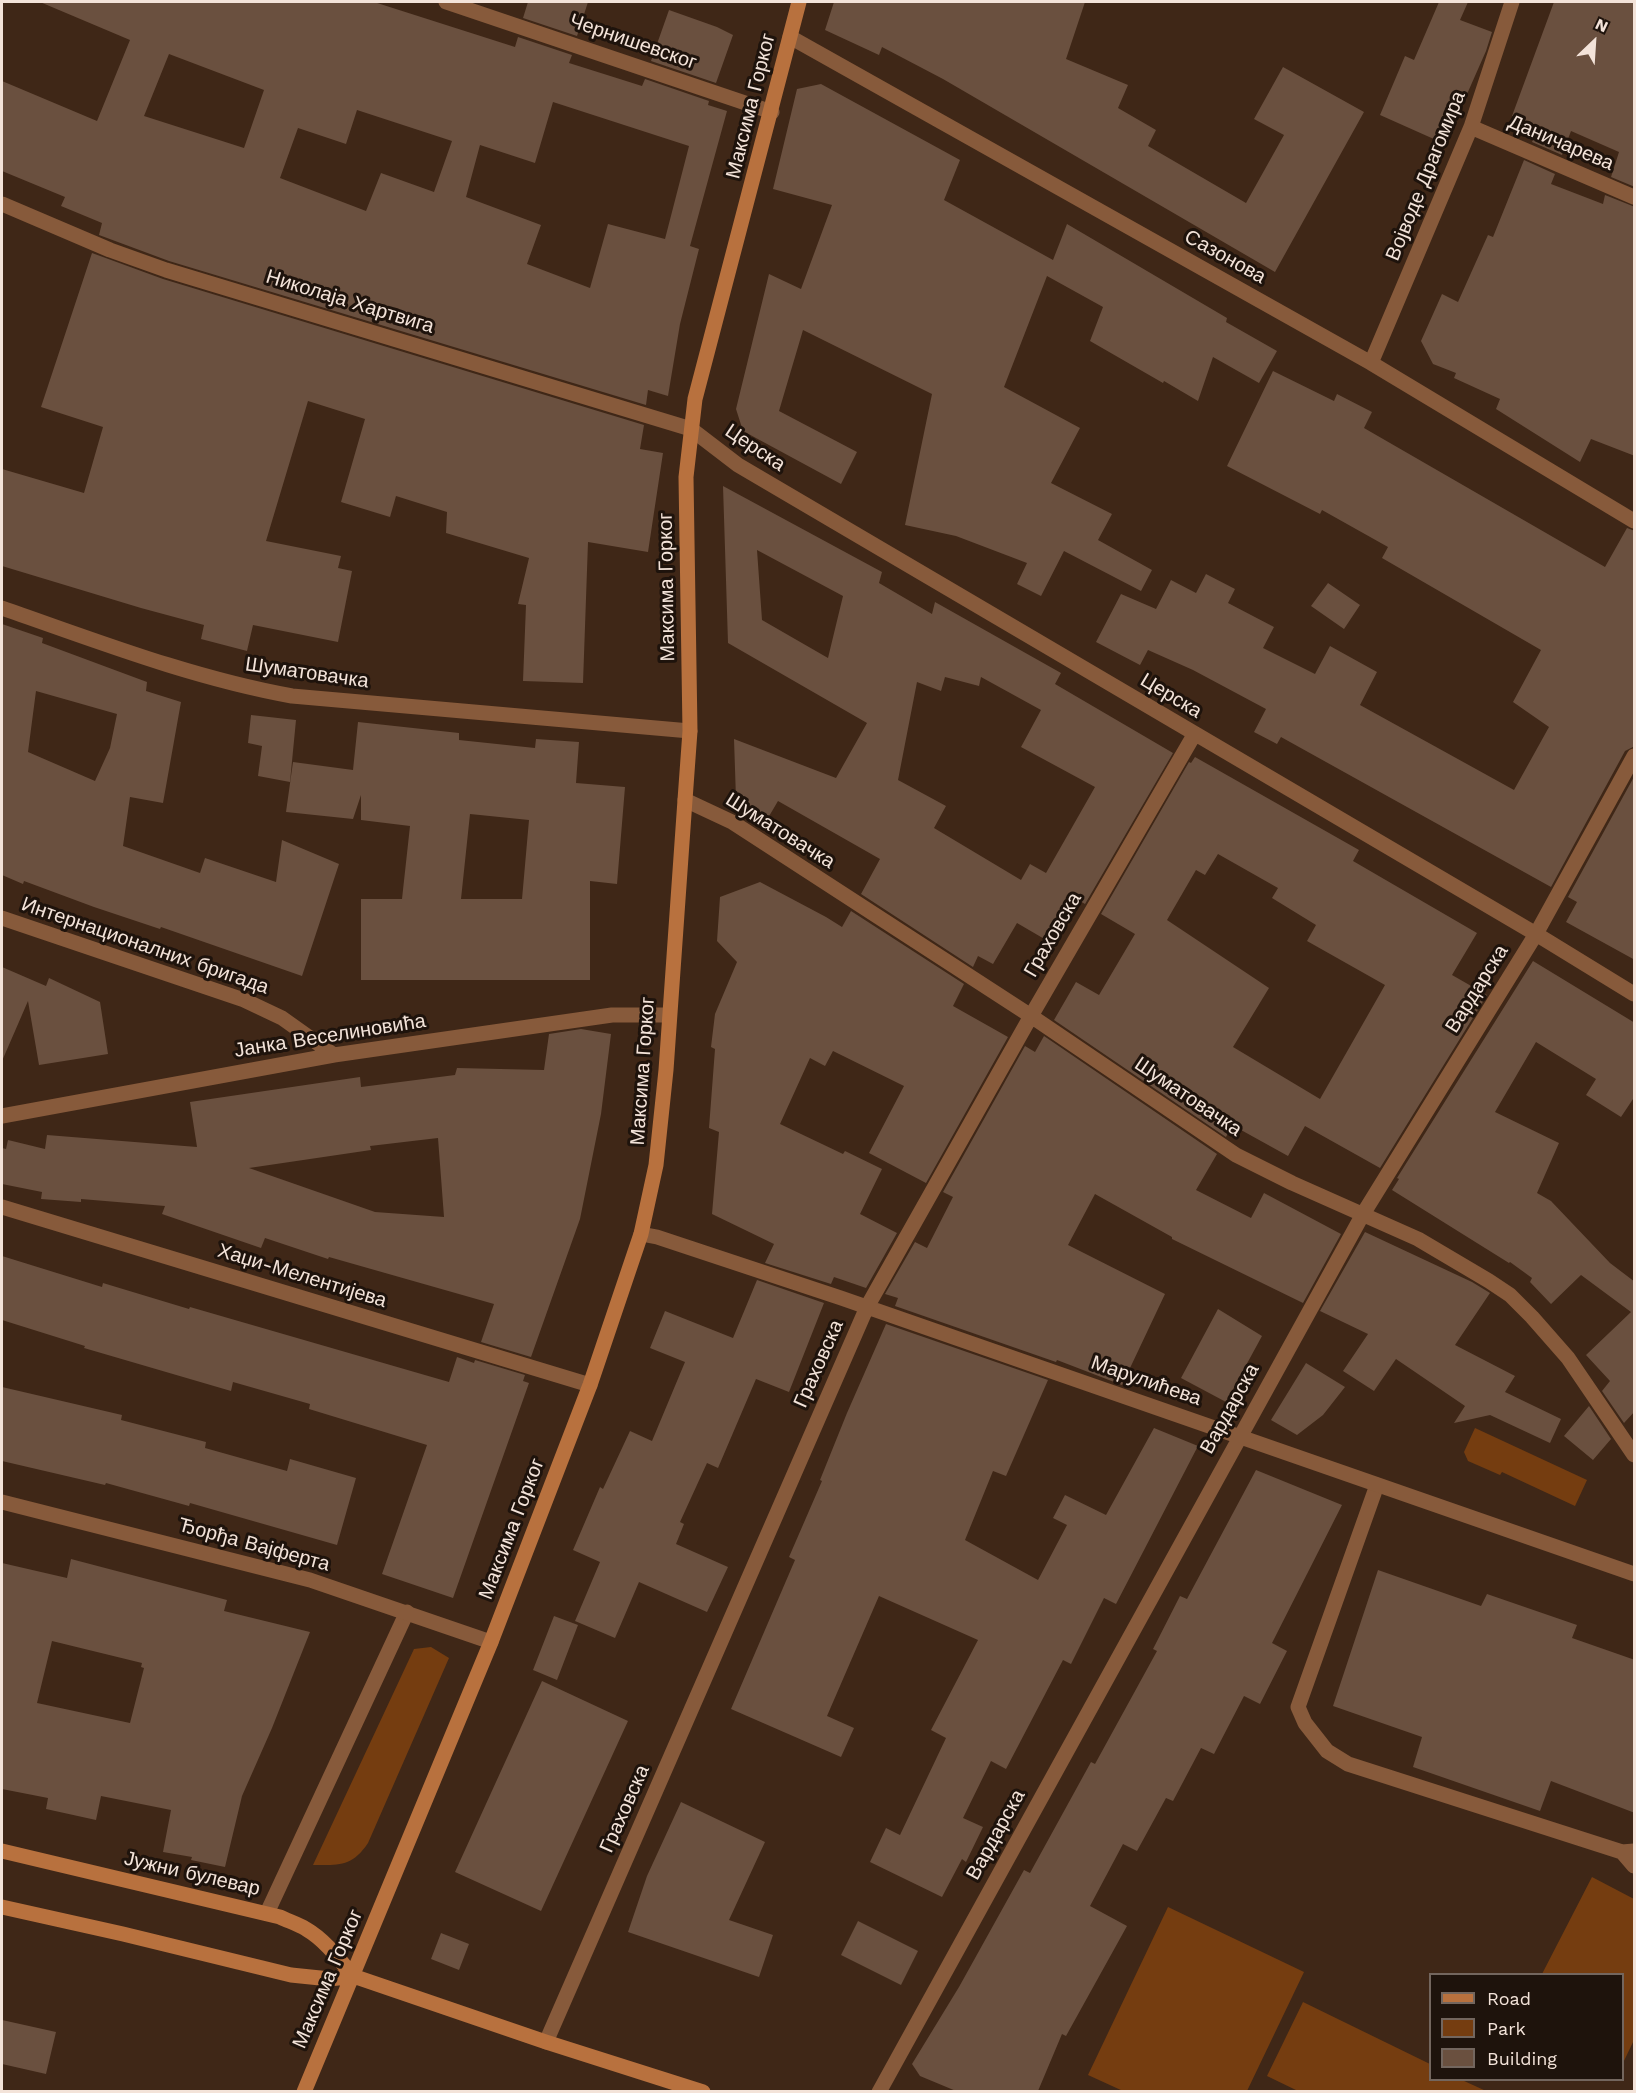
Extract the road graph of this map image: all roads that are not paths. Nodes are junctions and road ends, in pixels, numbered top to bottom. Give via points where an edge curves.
1 (446, 2) edge
2 (799, 2) edge
3 (1512, 2) edge
4 (790, 37) junction
5 (772, 112) junction
6 (1472, 127) junction
7 (1635, 197) edge
8 (2, 204) edge
9 (1371, 363) junction
10 (691, 429) junction
11 (1635, 521) edge
12 (2, 608) edge
13 (690, 731) junction
14 (1194, 735) junction
15 (1635, 756) edge
16 (685, 800) junction
17 (2, 918) edge
18 (1536, 934) junction
19 (1635, 994) edge
20 (668, 1016) junction
21 (1030, 1016) junction
22 (334, 1055) junction
23 (2, 1116) edge
24 (2, 1207) edge
25 (1363, 1214) junction
26 (641, 1234) junction
27 (867, 1307) junction
28 (590, 1385) junction
29 (1239, 1436) junction
30 (1635, 1455) edge
31 (1377, 1485) junction
32 (2, 1502) edge
33 (1635, 1574) edge
34 (407, 1612) junction
35 (491, 1642) junction
36 (2, 1851) edge
37 (1628, 1851) edge
38 (1635, 1866) edge
39 (2, 1907) edge
40 (267, 1913) junction
41 (353, 1976) junction
42 (546, 2042) junction
43 (304, 2091) edge
44 (703, 2091) edge
45 (879, 2091) edge

1 - 5 street, Чернишевског
2 - 4 main road, Максима Горког
3 - 6 street, Војводе Драгомира
4 - 5 main road, Максима Горког
4 - 9 street, Сазонова
5 - 10 main road, Максима Горког via 695,399
6 - 7 street, Даничарева
6 - 9 street, Војводе Драгомира
8 - 10 street, Николаја Хартвига via 166,270
9 - 11 street, Сазонова
10 - 13 main road, Максима Горког via 686,477
10 - 14 street, Церска via 738,465
12 - 13 street, Шуматовачка via 241,687 292,696
13 - 16 main road, Максима Горког
14 - 18 street, Церска
14 - 21 street, Граховска
15 - 18 street, Вардарска
16 - 20 main road, Максима Горког
16 - 21 street, Шуматовачка via 732,822
17 - 22 street, Интернационалних бригада via 244,1000 282,1018
18 - 19 street, Церска
18 - 25 street, Вардарска
20 - 22 street, Јанка Веселиновића via 612,1015
20 - 26 main road, Максима Горког via 656,1165
21 - 25 street, Шуматовачка via 1236,1155
21 - 27 street, Граховска
22 - 23 street, Јанка Веселиновића
24 - 28 street, Хаџи-Мелентијева
25 - 29 street, Вардарска
25 - 30 street, Шуматовачка via 1458,1261 1510,1296 1568,1358
26 - 27 street, Марулићева
26 - 28 main road, Максима Горког
27 - 29 street, Марулићева
27 - 42 street, Граховска
28 - 35 main road, Максима Горког
29 - 31 street, Марулићева
29 - 45 street, Вардарска
31 - 33 street, Марулићева
31 - 37 street via 1298,1707 1305,1723 1327,1751 1348,1764
32 - 34 street, Ђорђа Вајферта via 310,1580
34 - 35 street, Ђорђа Вајферта
34 - 40 street
35 - 41 main road, Максима Горког
36 - 40 main road, Јужни булевар
37 - 38 street
39 - 41 main road via 291,1976
40 - 41 main road, Јужни булевар via 316,1936
41 - 42 main road
41 - 43 main road, Максима Горког
42 - 44 main road

